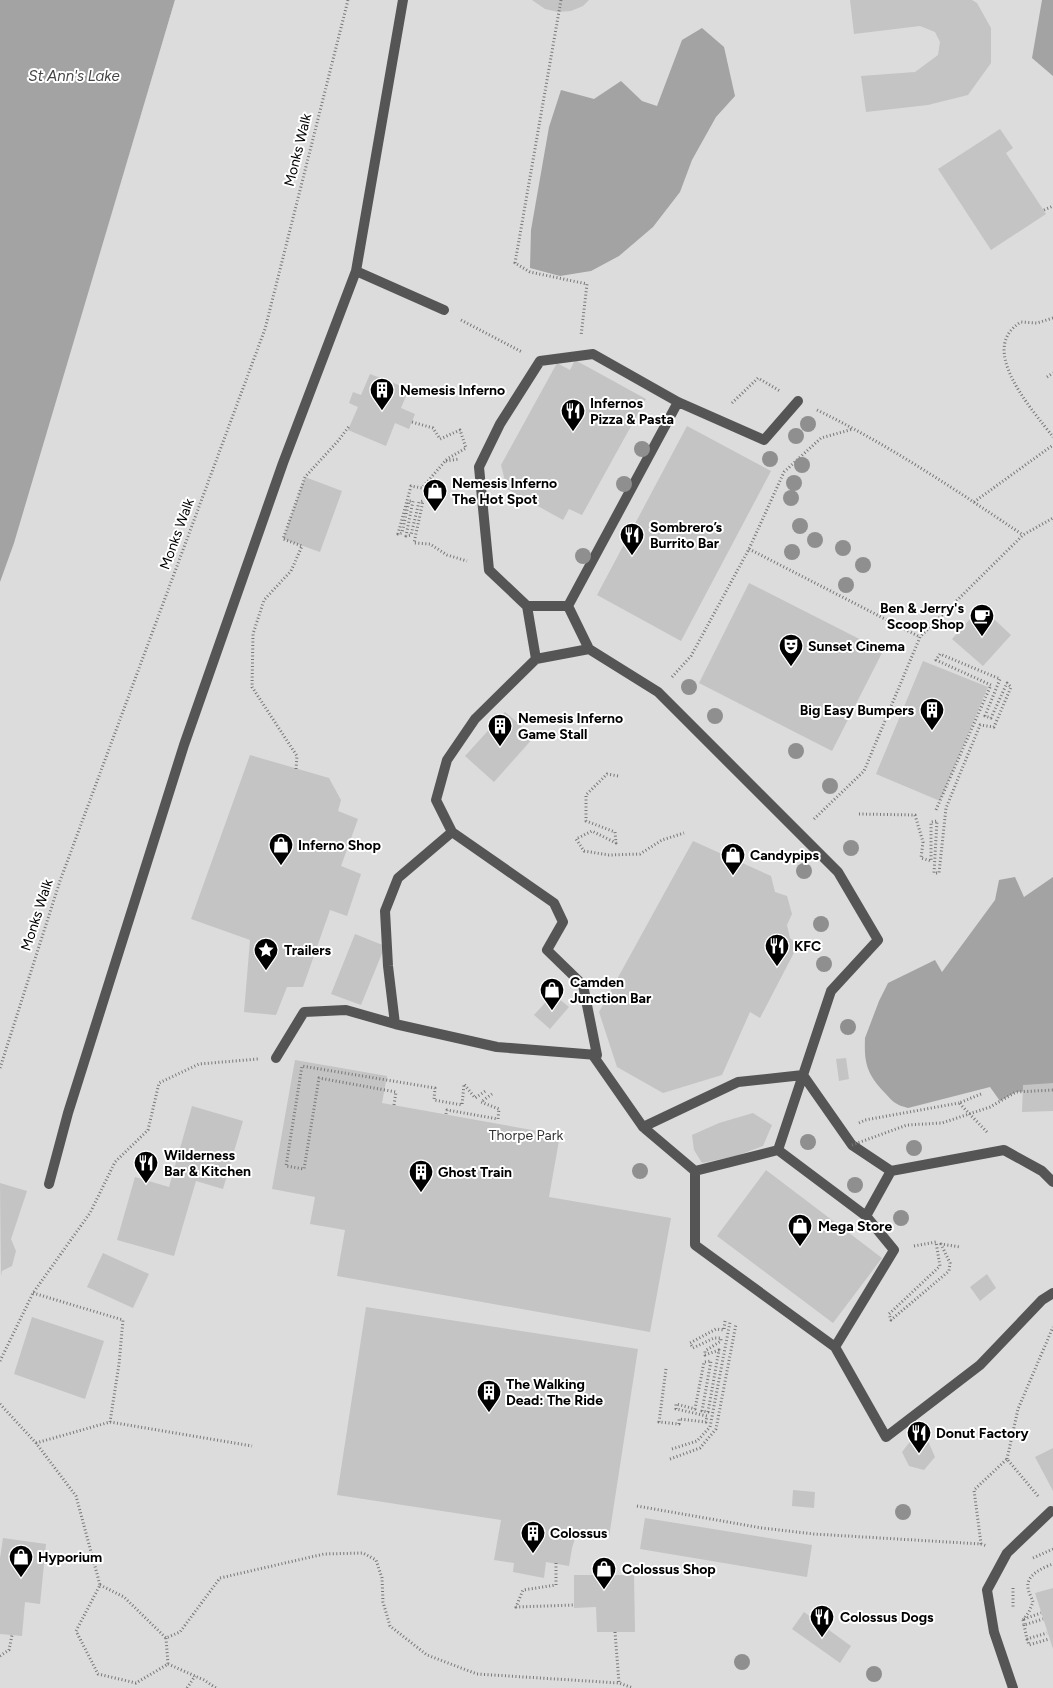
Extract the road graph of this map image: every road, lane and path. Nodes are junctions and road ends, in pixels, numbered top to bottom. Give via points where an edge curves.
1 (348, 0) edge
2 (403, 0) edge
3 (561, 0) edge
4 (1053, 206) edge
5 (1044, 210) dead end
6 (356, 271) junction
7 (444, 310) joint
8 (1053, 318) edge
9 (578, 356) junction
10 (540, 361) junction
11 (1053, 373) edge
12 (1047, 377) dead end
13 (798, 401) junction
14 (678, 402) junction
15 (716, 419) junction
16 (412, 422) dead end
17 (350, 425) dead end
18 (855, 428) junction
19 (1053, 437) edge
20 (1053, 445) edge
21 (974, 502) junction
22 (1053, 518) edge
23 (1023, 535) junction
24 (750, 549) junction
25 (472, 563) dead end
26 (527, 606) junction
27 (568, 606) junction
28 (920, 637) junction
29 (589, 649) junction
30 (536, 659) junction
31 (658, 692) junction
32 (296, 769) dead end
33 (618, 776) dead end
34 (935, 812) dead end
35 (859, 814) dead end
36 (452, 832) junction
37 (684, 833) dead end
38 (800, 834) junction
39 (395, 1024) junction
40 (592, 1054) junction
41 (276, 1058) joint
42 (0, 1068) edge
43 (803, 1075) junction
44 (486, 1090) dead end
45 (1053, 1090) edge
46 (492, 1094) dead end
47 (981, 1094) dead end
48 (959, 1103) junction
49 (394, 1105) dead end
50 (446, 1114) dead end
51 (643, 1127) junction
52 (843, 1132) junction
53 (852, 1145) junction
54 (778, 1150) junction
55 (1004, 1150) junction
56 (695, 1171) junction
57 (891, 1171) junction
58 (1053, 1182) edge
59 (49, 1184) dead end
60 (866, 1216) junction
61 (912, 1246) dead end
62 (960, 1247) dead end
63 (33, 1293) junction
64 (1053, 1294) edge
65 (725, 1321) dead end
66 (730, 1322) dead end
67 (736, 1324) dead end
68 (1053, 1327) edge
69 (835, 1346) junction
70 (0, 1361) edge
71 (666, 1369) dead end
72 (0, 1404) edge
73 (110, 1422) junction
74 (36, 1443) junction
75 (252, 1446) dead end
76 (672, 1449) dead end
77 (670, 1459) dead end
78 (1007, 1459) junction
79 (637, 1506) dead end
80 (1051, 1511) joint
81 (982, 1544) junction
82 (1053, 1549) edge
83 (1007, 1553) junction
84 (1026, 1561) dead end
85 (556, 1563) dead end
86 (1053, 1564) edge
87 (1014, 1581) dead end
88 (100, 1584) junction
89 (574, 1605) dead end
90 (1041, 1613) dead end
91 (1015, 1618) dead end
92 (1043, 1619) dead end
93 (1023, 1620) junction
94 (1024, 1625) junction
95 (615, 1632) dead end
96 (1047, 1633) dead end
97 (12, 1635) dead end
98 (166, 1638) junction
99 (1027, 1639) junction
100 (1050, 1639) dead end
101 (0, 1656) edge
102 (168, 1664) junction
103 (195, 1676) junction
104 (619, 1683) junction
105 (187, 1688) edge
106 (216, 1688) edge
107 (633, 1688) edge
108 (1013, 1688) edge

1 - 42 path, Monks Walk via 265,328 60,881
2 - 6 street
3 - 9 path via 515,264 530,272 586,284
4 - 5 path
6 - 7 street
6 - 59 street via 283,463 184,745 68,1113
7 - 10 path
8 - 19 path via 1037,323 1021,322 1008,332 1004,346 1016,387
9 - 10 street
9 - 14 street via 594,354
10 - 26 street via 500,424 479,467 489,570
11 - 12 path
13 - 15 street via 764,440
13 - 15 path via 758,378
13 - 18 path
14 - 15 street
14 - 27 street
16 - 25 path via 432,428 440,439 460,430 466,448 447,459 422,488 411,486 398,534 402,533 409,501 413,501 406,536 411,535 419,502 423,502 414,542 430,544 446,555
17 - 32 path via 305,477 282,539 302,546 291,571 264,600 253,634 252,687 297,756
18 - 21 path
18 - 24 path via 821,438 784,472
20 - 21 path
21 - 23 path
22 - 23 path
23 - 28 path
24 - 28 path
24 - 31 path via 691,656
26 - 27 street
26 - 30 street
27 - 29 street
28 - 38 path via 864,771
29 - 30 street
29 - 31 street
30 - 36 street via 475,719 447,760 436,800
31 - 38 street
33 - 37 path via 607,774 586,795 586,821 615,832 616,843 592,831 576,839 584,851 610,855 640,854 662,840
34 - 35 path via 991,685 936,660 940,654 1000,679 985,716 991,718 1007,683 1011,687 994,727 980,724 946,808 939,873 934,872 937,821 931,822 931,861 921,858 923,842 916,815
36 - 39 street via 398,878 385,911
36 - 40 street via 554,902 563,922 547,950 583,985 597,1055
38 - 43 street via 838,872 878,940 831,991
39 - 40 street via 497,1047
39 - 41 street via 346,1010 304,1012
40 - 51 street
41 - 63 path via 199,1064 159,1084 148,1130 115,1162 90,1213
43 - 51 street via 738,1082
43 - 52 street
43 - 54 street
44 - 49 path via 475,1098 464,1084 462,1105 434,1100 434,1088 302,1066 286,1166 304,1169 319,1078 396,1092
45 - 53 path, bridge via 1016,1092 990,1107 942,1123 907,1125
46 - 50 path via 481,1102 499,1108 498,1119 447,1110
47 - 48 path
48 - 52 path via 865,1120
48 - 55 path
51 - 56 street
52 - 53 street
53 - 57 street
54 - 56 street
54 - 60 street
55 - 57 street
55 - 58 street via 1042,1171
56 - 69 street via 695,1245
57 - 60 street
60 - 69 street via 894,1250
61 - 62 path via 936,1242 940,1266 889,1314 891,1320 949,1271 950,1263 941,1244
63 - 70 path
63 - 73 path via 123,1320
64 - 69 street via 1042,1300 980,1366 886,1437
65 - 71 path via 724,1330 716,1329 690,1342 693,1348 721,1338 705,1351 705,1355 719,1350 708,1412 702,1411 711,1361 704,1362 695,1409 676,1404 676,1410 707,1416 706,1422 679,1419 679,1424 659,1422
66 - 76 path via 710,1427 697,1442
67 - 77 path via 716,1429 700,1448
68 - 78 path via 1018,1409
72 - 74 path
73 - 74 path
73 - 75 path
74 - 88 path via 76,1496
78 - 80 path
78 - 81 path via 974,1490
79 - 81 path via 814,1534
80 - 83 street
81 - 83 path
82 - 84 path
83 - 108 street via 987,1590 994,1632
85 - 89 path via 556,1585 523,1590 516,1607
86 - 93 path via 1029,1579 1027,1586 1034,1602
87 - 91 path
88 - 98 path via 124,1597
88 - 102 path via 76,1631 98,1674 136,1683
90 - 93 path
92 - 94 path
93 - 94 path
94 - 99 path
95 - 104 path
96 - 99 path
97 - 101 path via 9,1650
98 - 102 path
98 - 104 path via 180,1632 220,1578 324,1554 363,1553 376,1560 382,1578 382,1602 390,1626 427,1655 477,1674
99 - 100 path via 1029,1646
102 - 103 path
103 - 105 path
103 - 106 path
104 - 107 path

